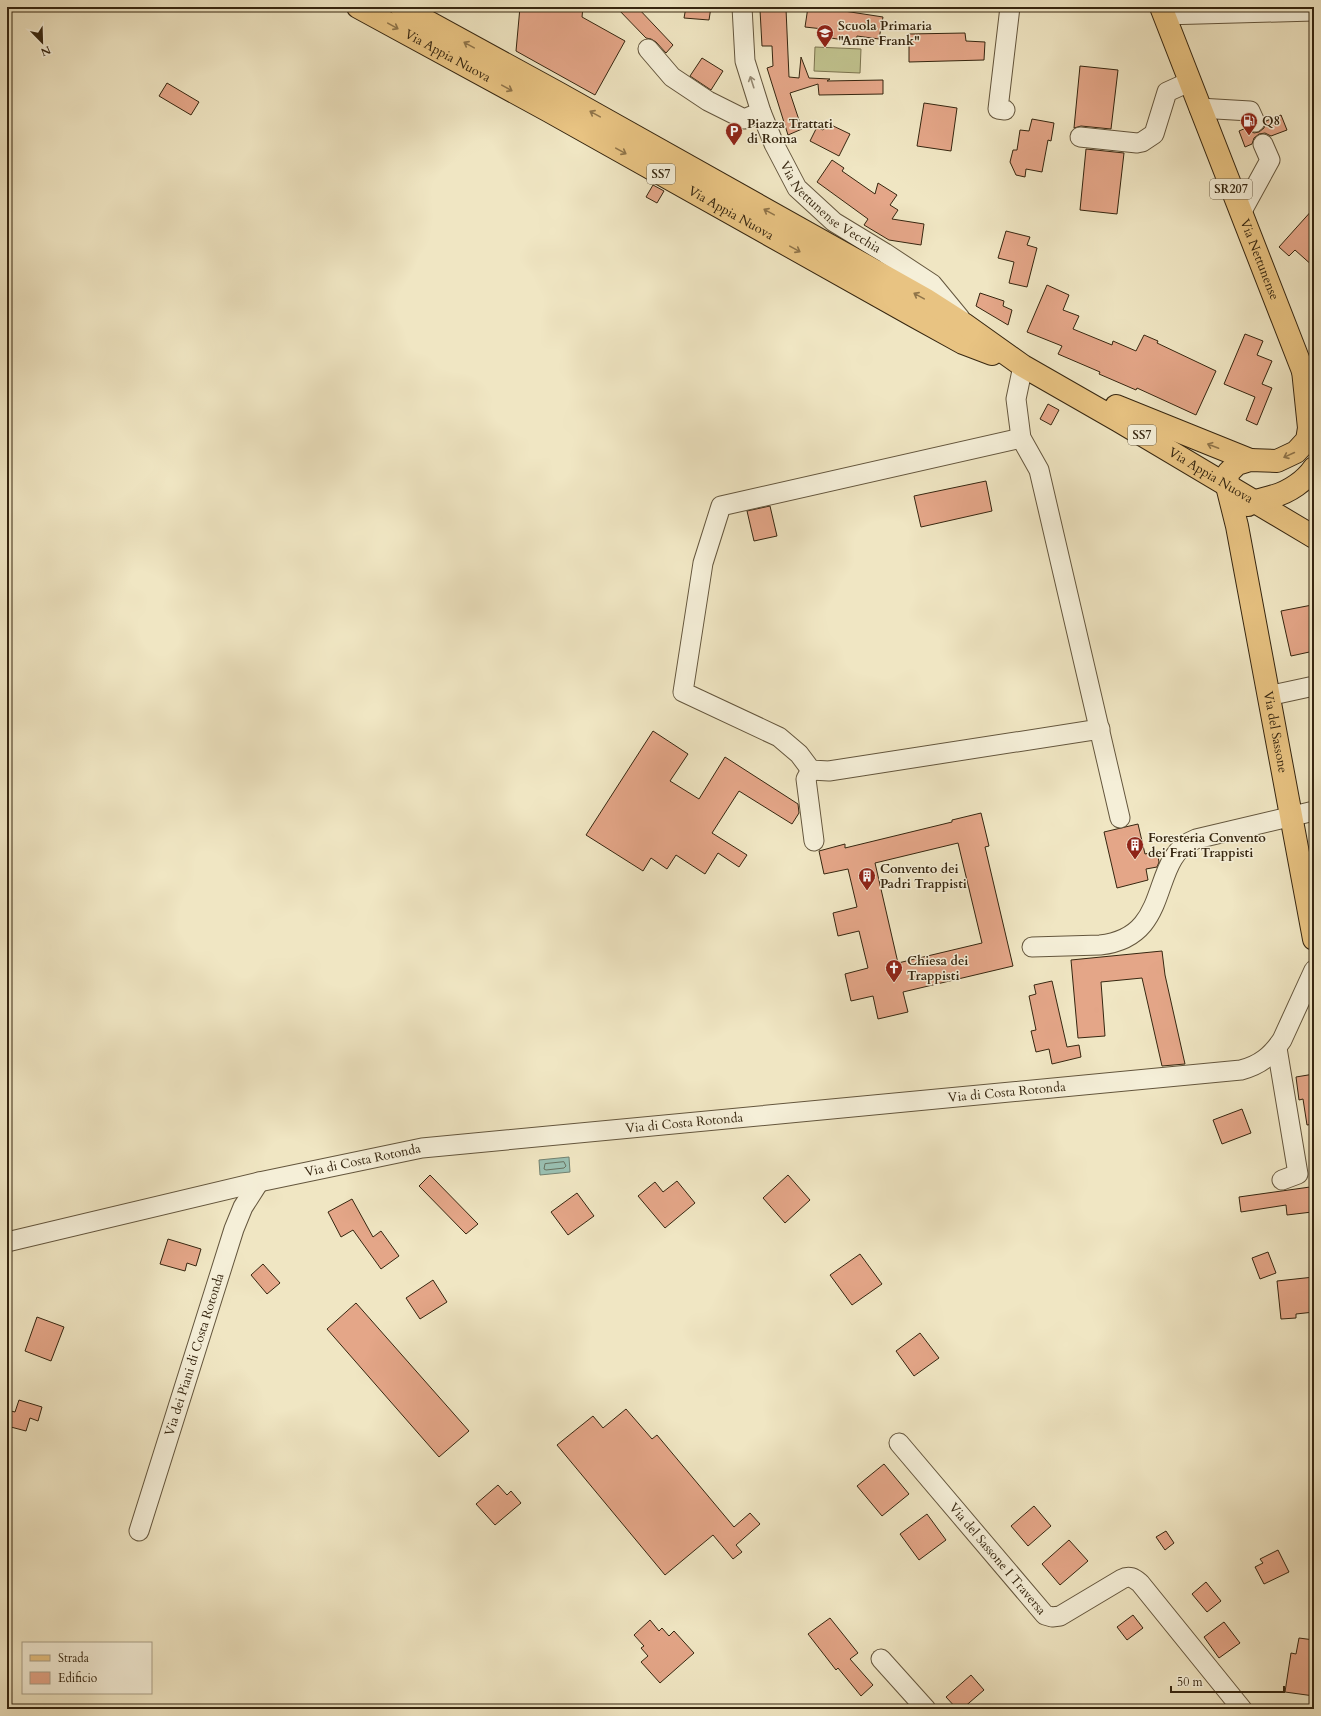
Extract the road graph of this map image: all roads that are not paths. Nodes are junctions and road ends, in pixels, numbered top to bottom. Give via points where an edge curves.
1 (358, 7) edge
2 (401, 7) edge
3 (742, 7) edge
4 (1010, 7) edge
5 (1162, 11) edge
6 (1314, 11) edge
7 (648, 49) dead end
8 (1189, 82) junction
9 (1200, 108) junction
10 (1005, 110) dead end
11 (761, 112) junction
12 (1255, 122) dead end
13 (1080, 137) dead end
14 (1263, 144) dead end
15 (1241, 213) junction
16 (964, 324) junction
17 (1023, 366) junction
18 (1303, 370) junction
19 (1056, 386) junction
20 (1314, 401) edge
21 (1020, 438) junction
22 (1250, 460) junction
23 (1314, 468) edge
24 (1227, 486) junction
25 (1254, 501) junction
26 (1237, 526) junction
27 (1314, 537) edge
28 (1314, 686) edge
29 (1268, 696) junction
30 (1100, 729) junction
31 (811, 770) junction
32 (1314, 811) edge
33 (1292, 816) junction
34 (1120, 818) dead end
35 (814, 841) dead end
36 (1314, 939) edge
37 (1032, 947) dead end
38 (1314, 970) edge
39 (1277, 1048) junction
40 (1282, 1180) dead end
41 (259, 1182) junction
42 (7, 1242) edge
43 (899, 1443) dead end
44 (139, 1531) dead end
45 (881, 1659) dead end
46 (926, 1709) edge
47 (1242, 1709) edge

1 -> 17 main road, Via Appia Nuova / SS7 via 956,339
16 -> 2 main road, Via Appia Nuova / SS7 via 925,299
11 -> 3 street, Via Nettunense Vecchia via 745,61
4 - 10 street via 998,109
5 - 6 street
5 - 8 main road, Via Nettunense / SR207
7 - 11 street via 672,77 708,102 744,119
8 - 9 main road, Via Nettunense / SR207
8 - 13 street via 1166,92 1154,134 1142,142
9 - 12 street via 1250,111
9 - 15 main road, Via Nettunense / SR207
11 - 16 street, Via Nettunense Vecchia via 797,188 834,222 932,284
14 - 15 street via 1270,160
15 - 18 main road, Via Nettunense / SR207
16 - 17 main road, Via Appia Nuova / SS7
17 - 19 main road, Via Appia Nuova / SS7
17 - 21 street via 1016,399
18 - 20 main road, Via Nettunense
18 -> 22 main road via 1309,428 1307,440 1296,452 1277,461
22 -> 19 main road via 1120,407
19 - 24 main road, Via Appia Nuova / SS7 via 1125,424
21 - 30 street via 1039,470
21 - 31 street via 721,506 703,563 683,692 780,738 799,754
22 - 24 main road via 1237,464 1228,473
23 - 25 main road via 1309,476 1295,486 1276,496
24 - 25 main road, Via Appia Nuova / SS7
24 - 26 main road, Via del Sassone
25 - 26 main road via 1245,507
25 - 27 main road, Via Appia Nuova / SS7
26 - 29 main road, Via del Sassone
28 - 29 street
29 - 33 main road, Via del Sassone
30 - 31 street via 829,771
30 - 34 street
31 - 35 street via 806,779
32 - 33 street
33 - 36 main road, Via del Sassone
33 - 37 street via 1196,839 1183,845 1175,855 1145,922 1127,939 1100,945
38 - 39 street, Via di Costa Rotonda
39 - 40 street via 1298,1174
39 - 41 street, Via di Costa Rotonda via 1257,1065 1233,1072 444,1145
41 - 42 street, Via di Costa Rotonda
41 - 44 street, Via dei Piani di Costa Rotonda via 246,1202 234,1229
43 - 47 street, Via del Sassone I Traversa via 1045,1615 1060,1616 1122,1579 1135,1579
45 - 46 street

